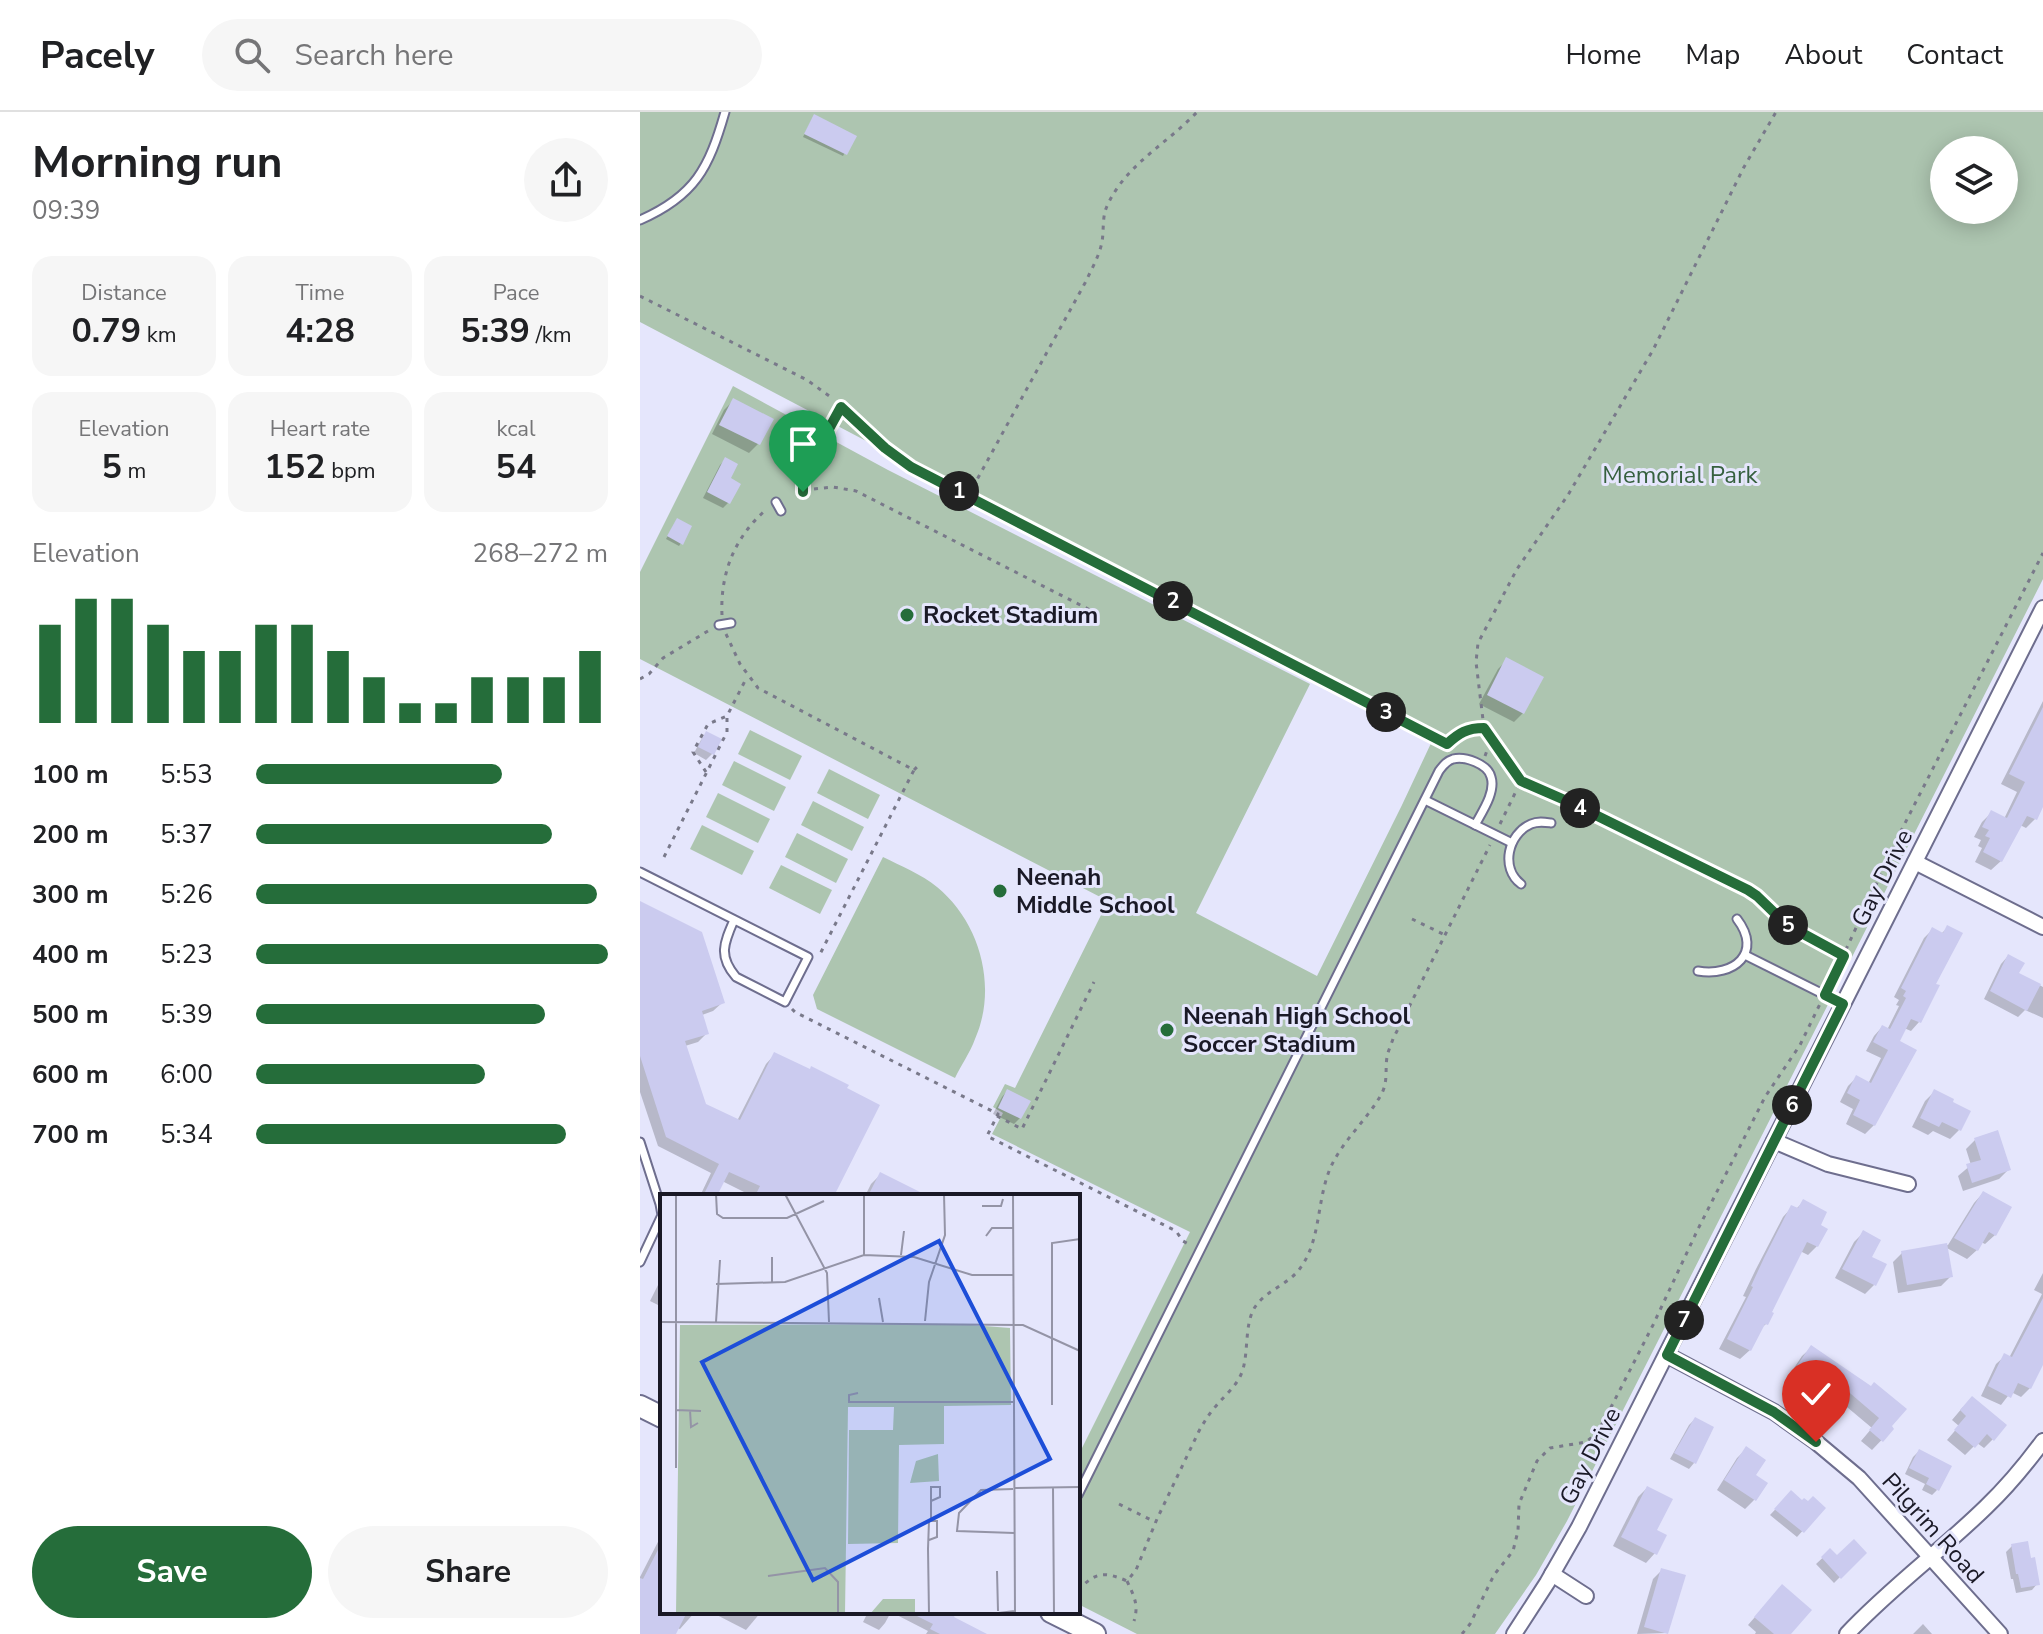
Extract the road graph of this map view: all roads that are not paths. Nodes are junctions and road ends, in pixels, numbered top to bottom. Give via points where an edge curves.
1 (725, 112) edge
2 (640, 220) edge
3 (841, 407) road end
4 (803, 492) road end
5 (776, 502) road end
6 (781, 511) dead end
7 (2043, 608) edge
8 (1425, 800) junction
9 (1551, 823) dead end
10 (1475, 825) junction
11 (1512, 843) junction
12 (1915, 862) junction
13 (640, 872) edge
14 (1521, 884) dead end
15 (1737, 919) dead end
16 (734, 920) junction
17 (2043, 927) edge
18 (1745, 955) junction
19 (1698, 971) dead end
20 (1843, 1004) junction
21 (1774, 1141) junction
22 (640, 1142) edge
23 (1908, 1184) dead end
24 (660, 1204) edge
25 (660, 1219) edge
26 (640, 1262) edge
27 (1667, 1355) junction
28 (640, 1406) edge
29 (660, 1416) edge
30 (2043, 1441) edge
31 (1080, 1491) edge
32 (1930, 1557) junction
33 (1552, 1574) junction
34 (1586, 1596) dead end
35 (1055, 1614) edge
36 (1095, 1634) edge
37 (1514, 1634) edge
38 (1847, 1634) edge
39 (2000, 1634) edge

1 - 2 lane via 713,151 696,181 672,203
3 - 4 lane via 803,476
5 - 6 lane
7 - 12 street, Gay Drive
8 - 10 lane
8 - 10 lane via 1446,762 1463,758 1481,765 1492,786
8 - 31 lane
9 - 11 lane via 1529,825
10 - 11 lane
11 - 14 lane via 1509,867
12 - 17 street
12 - 20 street, Gay Drive
13 - 16 lane
15 - 18 lane via 1745,930
16 - 16 lane via 808,957 785,1002 731,972 724,950
18 - 19 lane via 1725,971
18 - 20 lane
20 - 21 street, Gay Drive
21 - 23 street via 1828,1164
21 - 27 street, Gay Drive
22 - 24 lane
25 - 26 lane
27 - 32 street, Pilgrim Road via 1774,1412 1816,1442 1859,1478
27 - 33 street, Gay Drive
28 - 29 main road
30 - 32 street via 1986,1508
32 - 38 street
32 - 39 street, Pilgrim Road
33 - 34 street
33 - 37 street, Gay Drive
35 - 36 main road

